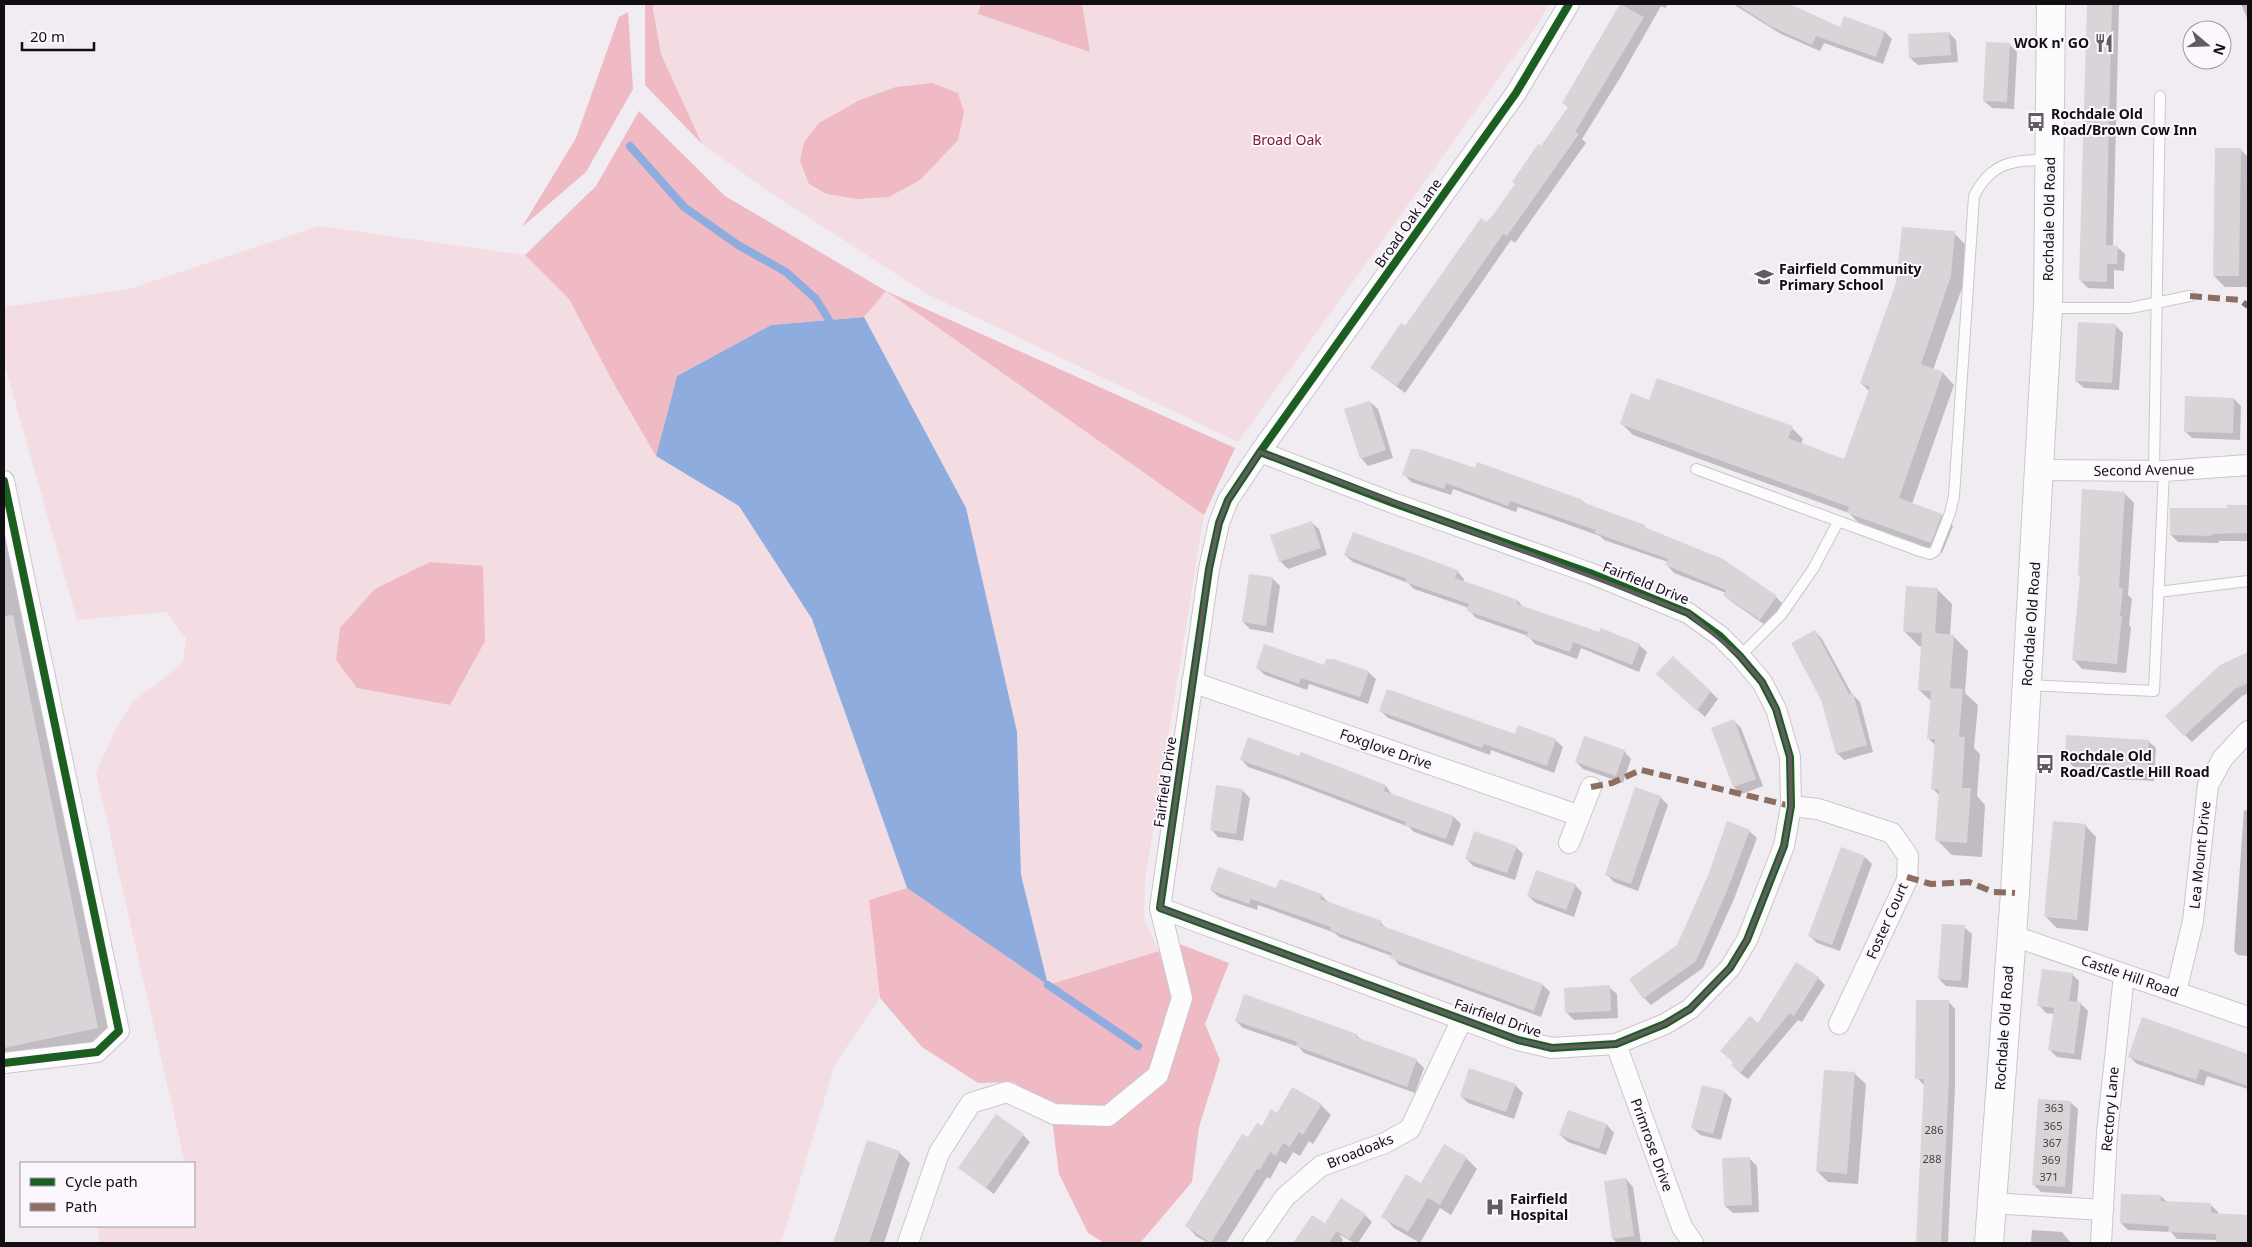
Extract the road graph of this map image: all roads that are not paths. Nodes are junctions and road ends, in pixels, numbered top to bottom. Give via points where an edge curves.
1 (1569, 4) edge
2 (2051, 4) edge
3 (2160, 96) dead end
4 (2050, 160) junction
5 (2190, 296) dead end
6 (2158, 302) junction
7 (2048, 308) junction
8 (1260, 452) junction
9 (2248, 465) edge
10 (1696, 469) dead end
11 (2040, 470) junction
12 (2159, 471) junction
13 (4, 481) edge
14 (1838, 522) junction
15 (2248, 581) edge
16 (2158, 592) junction
17 (1740, 656) junction
18 (1192, 682) junction
19 (2027, 685) junction
20 (2248, 731) edge
21 (1591, 787) dead end
22 (1791, 806) junction
23 (1580, 816) junction
24 (1569, 843) dead end
25 (1160, 908) junction
26 (2011, 935) junction
27 (2124, 974) junction
28 (2176, 992) junction
29 (2248, 1017) edge
30 (1462, 1020) junction
31 (1840, 1024) dead end
32 (1616, 1044) junction
33 (4, 1064) edge
34 (1992, 1203) junction
35 (2102, 1210) junction
36 (908, 1243) edge
37 (1253, 1243) edge
38 (1693, 1243) edge
39 (1989, 1243) edge
40 (2101, 1243) edge

1 - 8 street, Broad Oak Lane via 1516,92
2 - 4 main road, Rochdale Old Road
3 - 6 lane
4 - 7 main road, Rochdale Old Road
4 - 14 lane via 2016,160 1996,168 1980,184 1974,196 1954,496 1935,551 1930,554
5 - 6 lane
6 - 7 lane via 2130,308
6 - 12 lane
7 - 11 main road, Rochdale Old Road
8 - 17 street, Fairfield Drive via 1688,613 1720,636
8 - 18 street, Fairfield Drive via 1228,500 1219,523
9 - 12 street, Second Avenue
10 - 14 lane
11 - 12 street, Second Avenue
11 - 19 main road, Rochdale Old Road
12 - 16 lane
13 - 33 street via 119,1031 97,1052
14 - 17 lane via 1792,600
15 - 16 lane
16 - 19 lane via 2154,691
17 - 22 street, Fairfield Drive via 1762,682 1776,709 1790,757
18 - 23 street, Foxglove Drive
18 - 25 street, Fairfield Drive
19 - 26 main road, Rochdale Old Road
20 - 28 street, Lea Mount Drive via 2223,758 2208,785 2193,921
21 - 23 street
22 - 31 street, Foster Court via 1818,809 1892,833 1908,856 1907,880
22 - 32 street, Fairfield Drive via 1784,846 1766,895 1747,940 1730,968 1690,1009 1665,1024
23 - 24 street
25 - 30 street, Fairfield Drive
25 - 36 street via 1182,998 1158,1075 1108,1116 1054,1114 1007,1092 971,1103 939,1153
26 - 27 street, Castle Hill Road
26 - 34 main road, Rochdale Old Road
27 - 28 street, Castle Hill Road
27 - 35 street, Rectory Lane
28 - 29 street, Castle Hill Road
30 - 32 street, Fairfield Drive via 1552,1048
30 - 37 street, Broadoaks via 1410,1129 1385,1143 1322,1166 1285,1197
32 - 38 street, Primrose Drive via 1682,1227
34 - 35 street
34 - 39 main road, Rochdale Old Road
35 - 40 street, Rectory Lane

